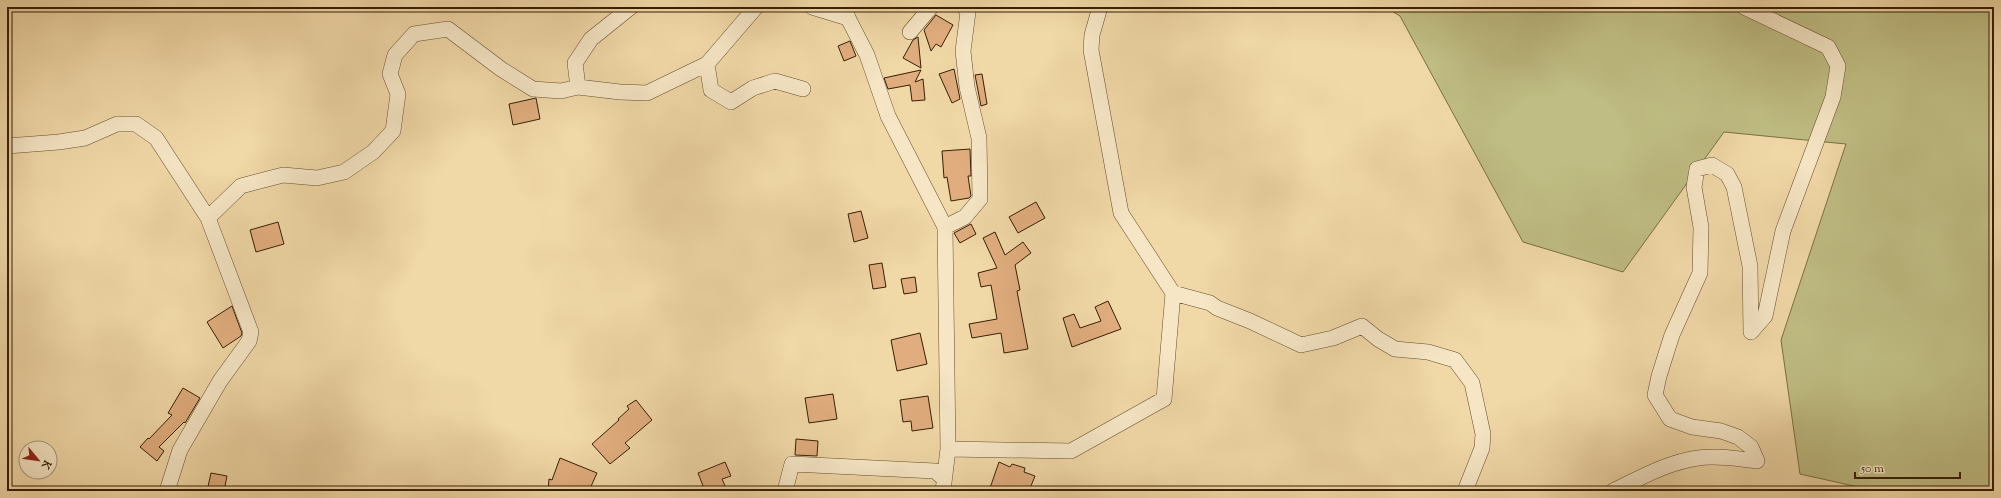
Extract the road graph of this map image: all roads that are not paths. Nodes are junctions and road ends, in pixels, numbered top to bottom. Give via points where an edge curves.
1 (631, 7) edge
2 (756, 7) edge
3 (812, 7) edge
4 (931, 7) edge
5 (964, 7) edge
6 (1100, 7) edge
7 (1744, 7) edge
8 (847, 12) edge
9 (910, 32) dead end
10 (707, 64) junction
11 (578, 87) junction
12 (804, 89) dead end
13 (7, 146) edge
14 (208, 218) junction
15 (944, 228) junction
16 (1173, 293) junction
17 (948, 449) junction
18 (944, 485) edge
19 (167, 491) edge
20 (785, 491) edge
21 (1465, 491) edge
22 (1613, 491) edge

1 - 11 street via 590,39 575,63
2 - 10 street
3 - 8 street
4 - 9 street
5 - 15 street via 968,12 963,51 967,87 979,138 980,199 965,217
6 - 16 street via 1092,35 1091,50 1121,213
7 - 22 street via 1828,47 1838,66 1833,98 1783,231 1765,316 1751,332 1750,266 1734,187 1727,174 1712,165 1697,169 1694,187 1701,227 1700,273 1672,335 1655,395 1670,419 1692,427 1721,431 1738,437 1751,447 1757,461 1699,458 1666,466
8 - 15 street via 867,55 888,116
10 - 11 street via 647,93
10 - 12 street via 711,90 730,102 753,88 776,81
11 - 14 street via 561,91 533,89 501,69 448,29 414,34 394,55 390,74 398,94 393,131 374,152 344,172 317,178 283,175 241,186
13 - 14 street via 85,138 117,124 136,124 156,138
14 - 19 street via 251,332 249,341 220,382 180,450
15 - 17 street
16 - 17 street via 1164,399 1071,451
16 - 21 street via 1210,303 1216,308 1301,345 1333,338 1362,326 1395,348 1428,352 1455,360 1472,383 1483,434 1482,448
17 - 18 street
18 - 20 street via 936,471 792,464

